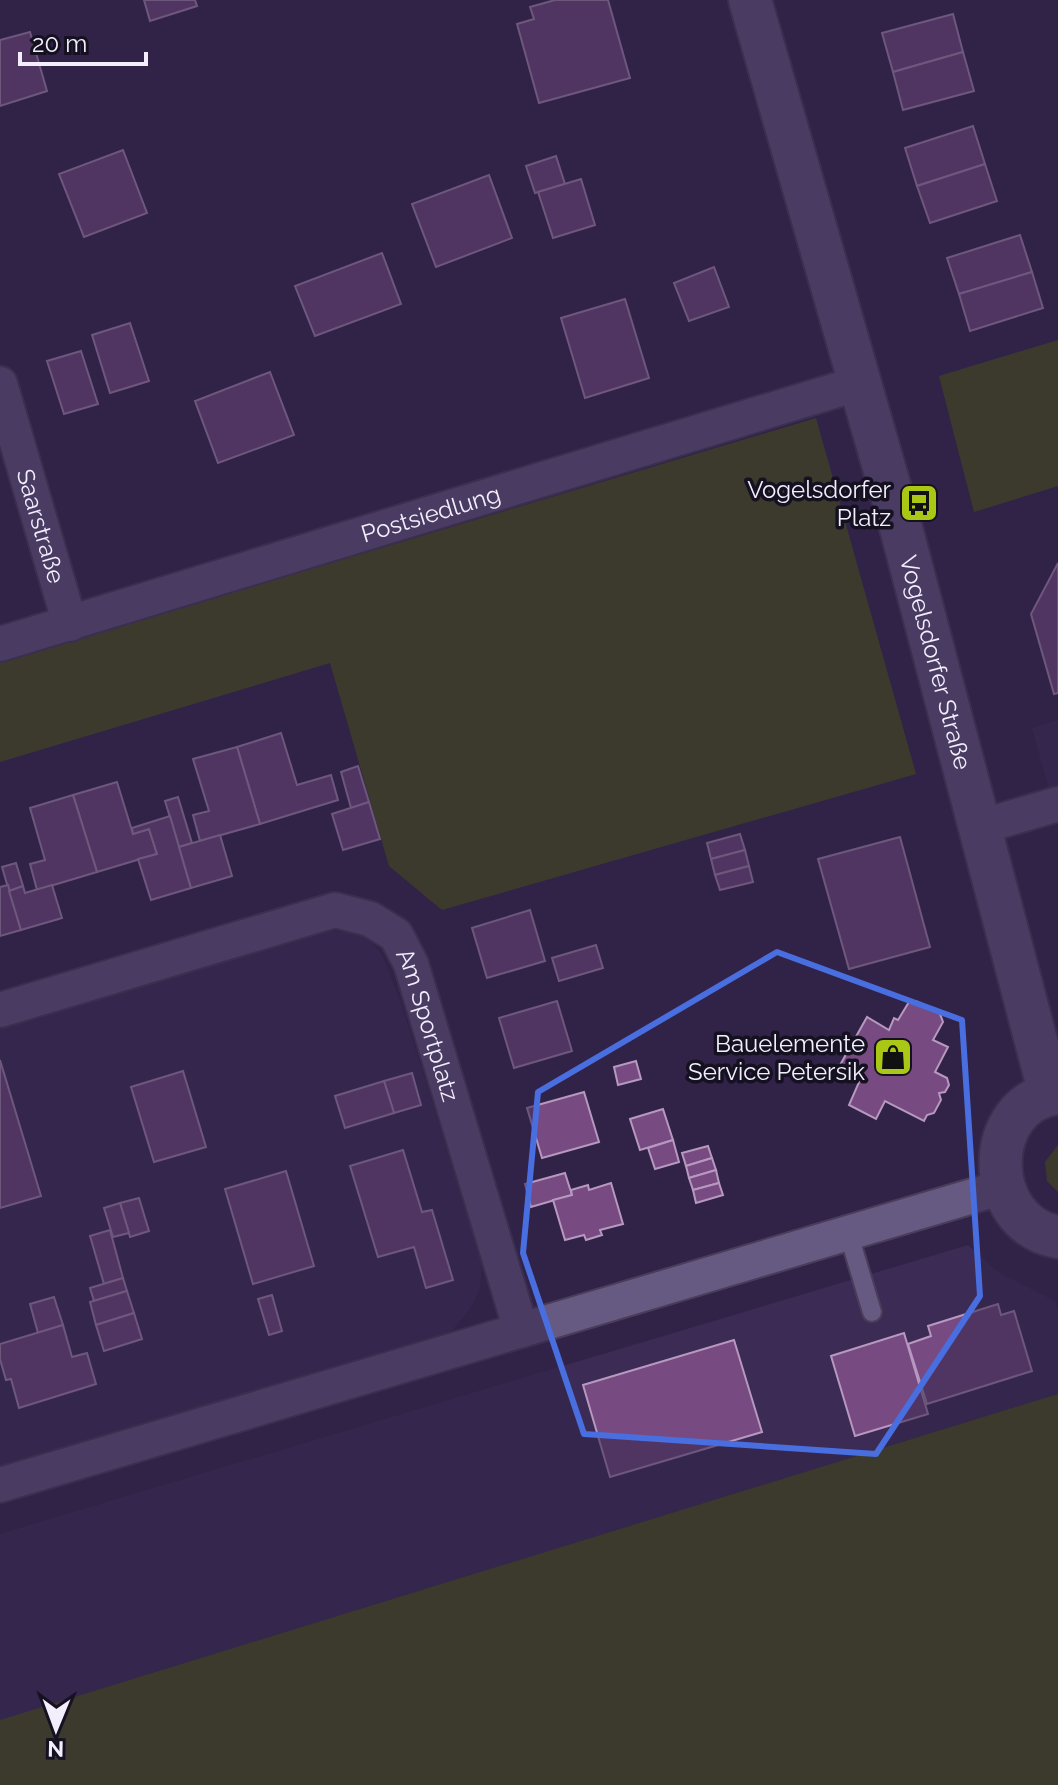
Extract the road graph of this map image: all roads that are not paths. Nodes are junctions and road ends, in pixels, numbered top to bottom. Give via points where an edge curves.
1 (750, 0) edge
2 (860, 383) junction
3 (0, 384) edge
4 (70, 624) junction
5 (0, 644) edge
6 (1058, 804) edge
7 (980, 827) junction
8 (0, 1010) edge
9 (1054, 1093) edge
10 (1003, 1187) junction
11 (848, 1232) junction
12 (1058, 1237) edge
13 (872, 1312) dead end
14 (521, 1330) junction
15 (0, 1485) edge

1 - 2 street, Vogelsdorfer Straße
2 - 4 street, Postsiedlung
2 - 7 street, Vogelsdorfer Straße
3 - 4 street, Saarstraße
4 - 5 street, Postsiedlung
6 - 7 street
7 - 9 street, Vogelsdorfer Straße
8 - 14 street, Am Sportplatz via 335,910 370,919 396,935 411,964
9 - 10 street via 1029,1105 1012,1122 1002,1145
10 - 11 street
10 - 12 street via 1015,1212 1032,1227
11 - 13 lane
11 - 14 street
14 - 15 street

